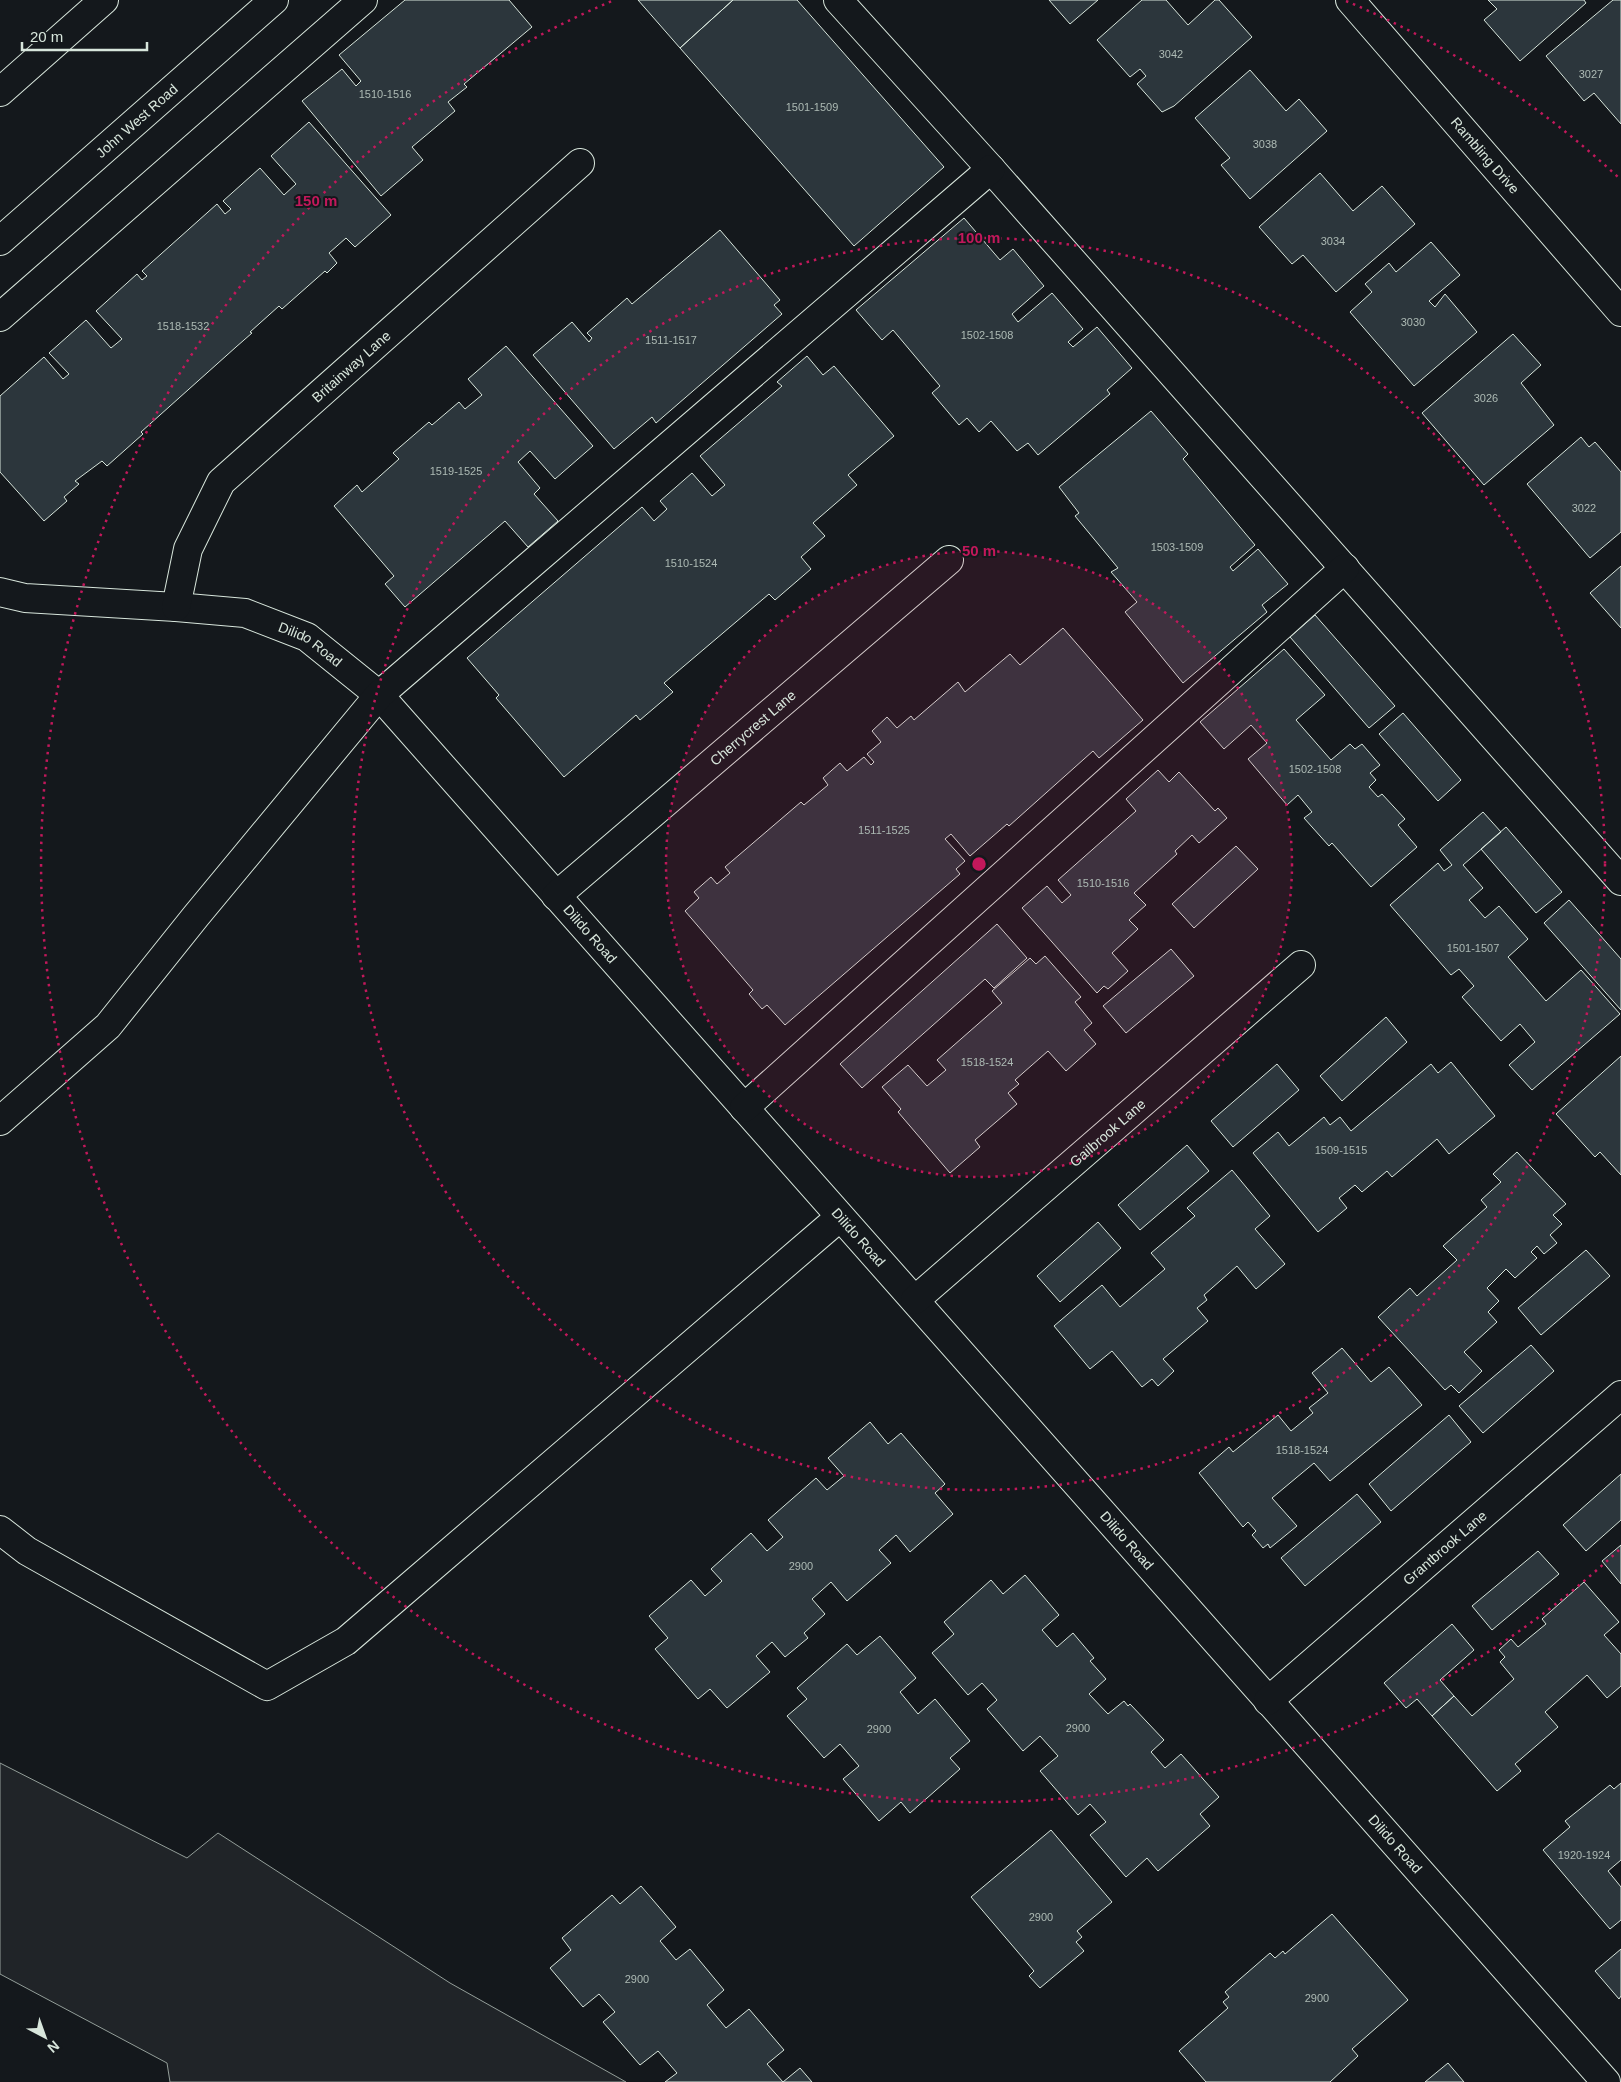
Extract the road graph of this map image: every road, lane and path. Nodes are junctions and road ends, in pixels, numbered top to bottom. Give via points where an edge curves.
1 (104, 0) edge
2 (274, 0) edge
3 (363, 0) edge
4 (838, 0) edge
5 (1350, 0) edge
6 (0, 92) edge
7 (580, 163) dead end
8 (991, 169) junction
9 (0, 241) edge
10 (1621, 312) edge
11 (0, 317) edge
12 (949, 560) dead end
13 (1345, 568) junction
14 (0, 592) edge
15 (176, 607) junction
16 (380, 696) junction
17 (1621, 881) edge
18 (556, 896) junction
19 (1301, 965) dead end
20 (744, 1108) junction
21 (0, 1121) edge
22 (840, 1217) junction
23 (915, 1300) junction
24 (1621, 1395) edge
25 (0, 1530) edge
26 (1268, 1701) junction
27 (1606, 2082) edge

1 - 6 street
2 - 9 street, John West Road
3 - 11 street
4 - 8 street
5 - 10 street, Rambling Drive
7 - 15 street, Britainway Lane via 221,482 188,549
8 - 13 street
8 - 16 street
12 - 18 street, Cherrycrest Lane
13 - 17 street
13 - 20 street
14 - 15 street, Dilido Road via 25,598
15 - 16 street, Dilido Road via 245,613 307,637
16 - 18 street, Dilido Road
16 - 21 street via 108,1026
18 - 20 street, Dilido Road
19 - 23 street, Gailbrook Lane
20 - 22 street, Dilido Road
22 - 23 street, Dilido Road
22 - 25 street via 346,1641 267,1686 27,1551
23 - 26 street, Dilido Road
24 - 26 street, Grantbrook Lane
26 - 27 street, Dilido Road

